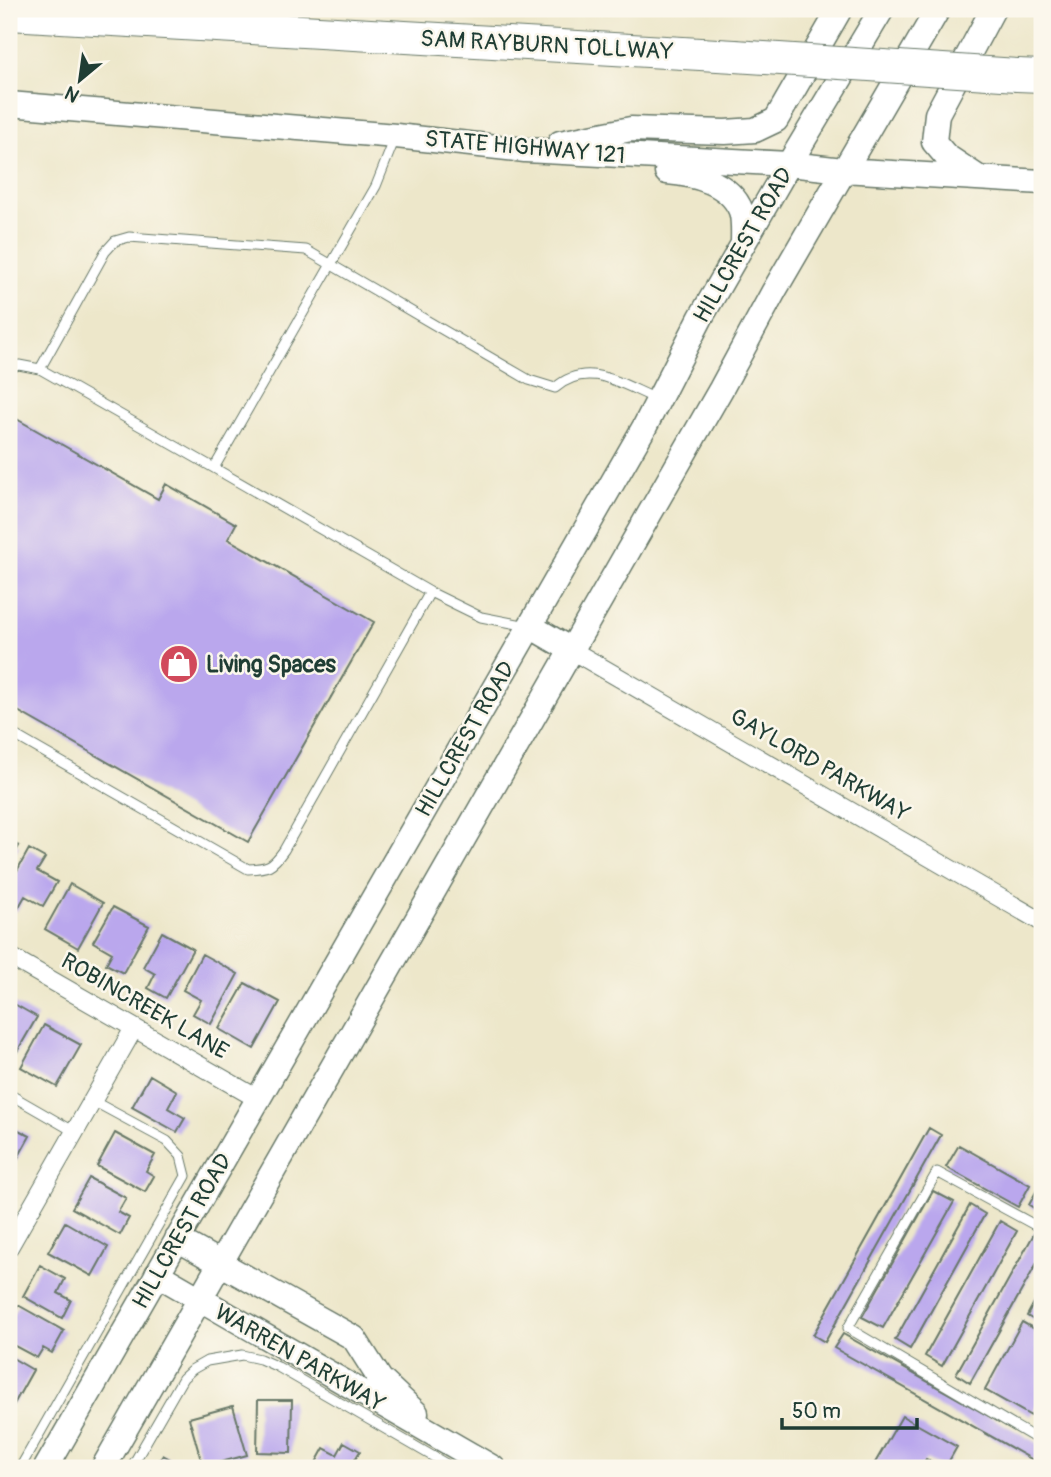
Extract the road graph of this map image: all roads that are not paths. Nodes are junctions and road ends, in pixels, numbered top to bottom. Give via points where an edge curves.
1 (840, 9) edge
2 (882, 9) edge
3 (938, 9) edge
4 (993, 9) edge
5 (9, 14) edge
6 (1030, 75) edge
7 (9, 104) edge
8 (396, 136) junction
9 (525, 150) junction
10 (789, 164) junction
11 (844, 170) junction
12 (979, 178) junction
13 (1042, 182) edge
14 (743, 244) junction
15 (331, 264) junction
16 (9, 368) edge
17 (40, 369) junction
18 (659, 400) junction
19 (214, 468) junction
20 (430, 592) junction
21 (530, 626) junction
22 (573, 651) junction
23 (9, 732) edge
24 (1042, 922) edge
25 (9, 956) edge
26 (134, 1028) junction
27 (9, 1094) edge
28 (258, 1099) junction
29 (93, 1101) junction
30 (75, 1132) junction
31 (1042, 1229) edge
32 (177, 1239) junction
33 (10, 1241) edge
34 (221, 1263) junction
35 (157, 1274) junction
36 (200, 1300) junction
37 (444, 1440) junction
38 (1042, 1442) edge
39 (20, 1468) edge
40 (46, 1468) edge
41 (103, 1468) edge
42 (131, 1468) edge
43 (453, 1468) edge
44 (494, 1468) edge

1 - 9 main road via 776,120 755,130 631,129
2 - 10 main road, HILLCREST ROAD
3 - 11 main road
4 - 12 main road via 937,114 934,142
5 - 6 highway, SAM RAYBURN TOLLWAY, bridge
7 - 8 main road, STATE HIGHWAY 121
8 - 9 main road, STATE HIGHWAY 121
8 - 15 lane via 376,186
9 - 10 main road, STATE HIGHWAY 121
9 - 14 main road via 600,167 693,174 731,196 741,211
10 - 11 main road, STATE HIGHWAY 121
10 - 14 main road, HILLCREST ROAD
11 - 12 main road, STATE HIGHWAY 121
11 - 22 main road
12 - 13 main road, STATE HIGHWAY 121
14 - 18 main road, HILLCREST ROAD
15 - 17 lane via 306,250 288,248 129,237 115,241
15 - 18 lane via 529,380 555,388 581,374 594,373
15 - 19 lane
16 - 17 lane
17 - 19 lane
18 - 21 main road, HILLCREST ROAD
19 - 20 lane
20 - 21 lane via 481,617
20 - 23 lane via 273,865 248,869
21 - 22 main road
21 - 28 main road, HILLCREST ROAD
22 - 24 street, GAYLORD PARKWAY
22 - 34 main road
25 - 26 street, ROBINCREEK LANE
26 - 28 street, ROBINCREEK LANE
26 - 29 street
27 - 30 lane
28 - 32 main road, HILLCREST ROAD
29 - 30 street
29 - 39 lane via 167,1141 181,1156 186,1176
30 - 33 street
31 - 38 lane via 937,1172 848,1328
32 - 34 main road, WARREN PARKWAY
32 - 35 main road, HILLCREST ROAD
34 - 36 main road
34 - 37 main road, WARREN PARKWAY via 354,1338 380,1379
35 - 36 main road, WARREN PARKWAY
35 - 40 main road, HILLCREST ROAD
36 - 37 main road, WARREN PARKWAY
36 - 41 main road
37 - 44 main road, WARREN PARKWAY
42 - 43 lane via 183,1378 207,1361 242,1355 278,1367

